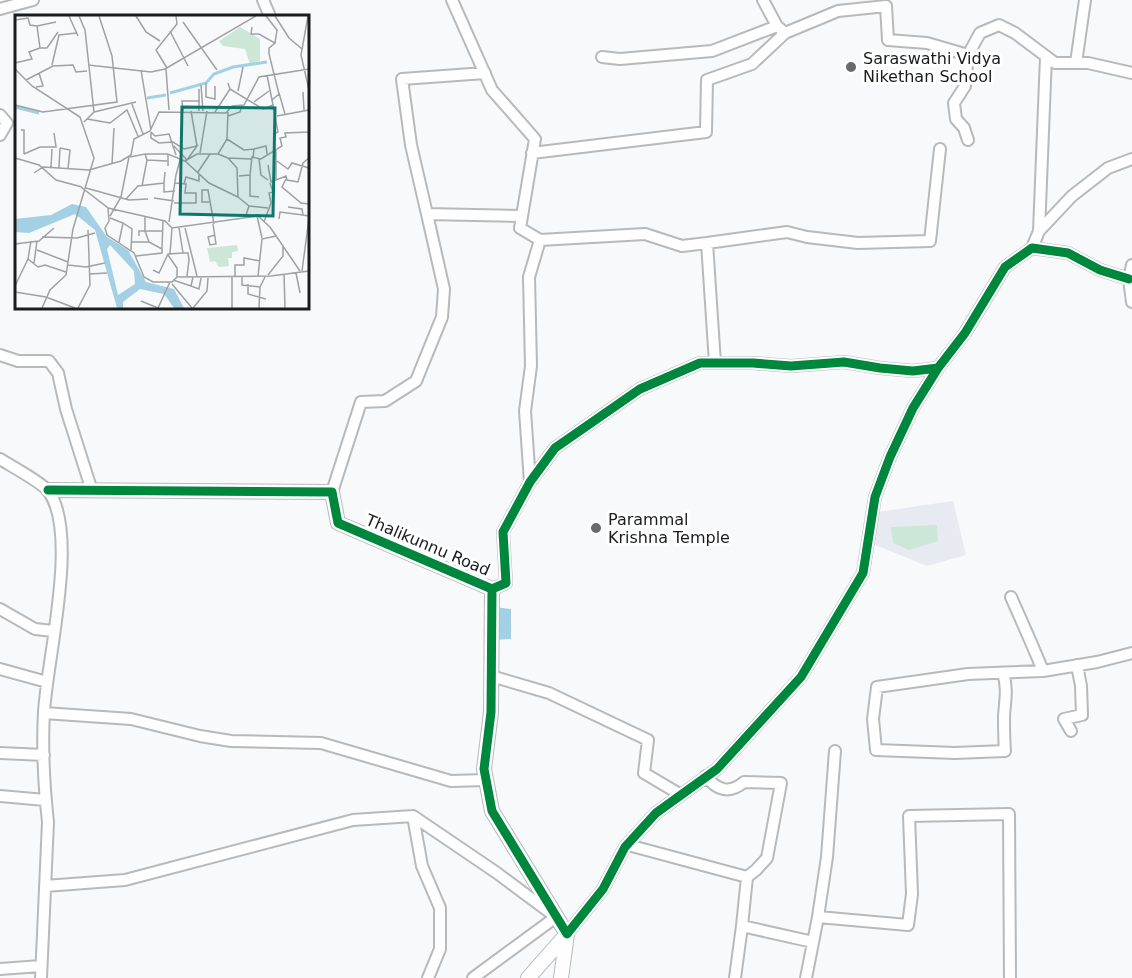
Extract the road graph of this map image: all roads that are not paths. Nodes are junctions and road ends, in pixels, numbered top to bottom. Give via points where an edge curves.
1 (33, 0) edge
2 (262, 0) edge
3 (452, 0) edge
4 (763, 0) edge
5 (1085, 0) edge
6 (862, 4) edge
7 (0, 9) edge
8 (269, 14) dead end
9 (781, 30) junction
10 (968, 55) junction
11 (602, 57) dead end
12 (1047, 57) junction
13 (1076, 63) junction
14 (484, 73) junction
15 (1132, 73) edge
16 (0, 115) edge
17 (0, 135) edge
18 (968, 140) dead end
19 (940, 149) dead end
20 (532, 153) junction
21 (1132, 159) edge
22 (427, 214) junction
23 (522, 216) junction
24 (1039, 231) junction
25 (540, 240) junction
26 (707, 243) junction
27 (1032, 248) junction
28 (1132, 265) edge
29 (1129, 279) junction
30 (1132, 302) edge
31 (0, 355) edge
32 (715, 363) junction
33 (938, 368) junction
34 (0, 459) edge
35 (530, 482) junction
36 (48, 490) junction
37 (92, 491) junction
38 (332, 492) junction
39 (492, 589) junction
40 (1011, 597) dead end
41 (0, 609) edge
42 (53, 631) junction
43 (1132, 653) edge
44 (1077, 665) junction
45 (0, 669) edge
46 (1043, 671) junction
47 (1003, 673) junction
48 (491, 676) junction
49 (47, 682) junction
50 (44, 712) junction
51 (1071, 731) dead end
52 (835, 751) dead end
53 (0, 753) edge
54 (45, 755) junction
55 (706, 776) junction
56 (486, 780) junction
57 (681, 795) junction
58 (0, 796) edge
59 (45, 800) junction
60 (413, 816) junction
61 (628, 845) junction
62 (747, 876) junction
63 (45, 886) junction
64 (556, 917) junction
65 (818, 917) junction
66 (742, 926) junction
67 (567, 934) junction
68 (813, 942) junction
69 (41, 966) junction
70 (0, 969) edge
71 (41, 978) edge
72 (428, 978) edge
73 (472, 978) edge
74 (528, 978) edge
75 (561, 978) edge
76 (735, 978) edge
77 (806, 978) edge
78 (1010, 978) edge

1 - 7 street
2 - 8 street
3 - 14 street
4 - 9 street
5 - 13 street
6 - 9 street
6 - 10 street via 886,6 888,40 927,43
9 - 11 street via 712,51
9 - 20 street via 752,64 707,80 705,132
10 - 12 street via 980,33 999,25
10 - 18 street via 965,86 954,103 956,119
12 - 13 street via 1056,63
12 - 24 street
13 - 15 street
14 - 20 street via 492,90 535,139
14 - 22 street via 402,79 411,145
16 - 17 street via 7,123
19 - 26 street via 930,241 858,243 788,232
20 - 23 street
21 - 24 street via 1108,168 1072,196
22 - 23 street
22 - 38 street via 444,289 442,317 416,381 385,401 361,402
23 - 25 street via 520,228
24 - 27 street
25 - 26 street via 645,234 682,246
25 - 35 street via 529,277 531,366 525,411
26 - 32 street
27 - 29 street via 1068,253 1100,270
27 - 33 street via 1005,267 965,333
28 - 29 street
29 - 30 street
31 - 37 street via 18,361 49,361 58,373
32 - 33 street via 791,366 844,362 913,371
32 - 35 street via 700,363 640,389 555,448
33 - 55 street via 913,408 875,497 863,573 801,677 717,769
34 - 36 street
35 - 39 street via 503,532 506,583
36 - 37 street
36 - 42 street via 59,514 63,548
37 - 38 street
38 - 39 street, Thalikunnu Road via 338,523
39 - 48 street, Thalikunnu Road
40 - 46 street
41 - 42 street via 35,629
42 - 49 street
43 - 44 street
44 - 46 street
44 - 51 street via 1082,715 1064,719
45 - 49 street
46 - 47 street
47 - 47 street via 877,687 873,719 876,750 1005,751
48 - 56 street, Thalikunnu Road
48 - 57 street via 549,693 648,740 644,773
49 - 50 street
50 - 54 street
50 - 56 street via 131,719 231,741 321,742 451,781
52 - 65 street
53 - 54 street
54 - 59 street
55 - 57 street
55 - 62 street via 713,786 726,790 736,789 744,782 781,783 767,858
56 - 64 street, Thalikunnu Road via 492,811
57 - 61 street via 656,813
58 - 59 street
59 - 63 street
60 - 63 street via 353,820 125,880
60 - 64 street
60 - 72 street via 422,866 440,908 440,949
61 - 62 street
61 - 67 street via 603,889
62 - 66 street
63 - 69 street
64 - 67 street, Thalikunnu Road
64 - 73 street
65 - 68 street
65 - 78 street via 908,925 912,894 909,816 1009,814
66 - 68 street
66 - 76 street
67 - 74 street
67 - 75 street
68 - 77 street
69 - 70 street
69 - 71 street

